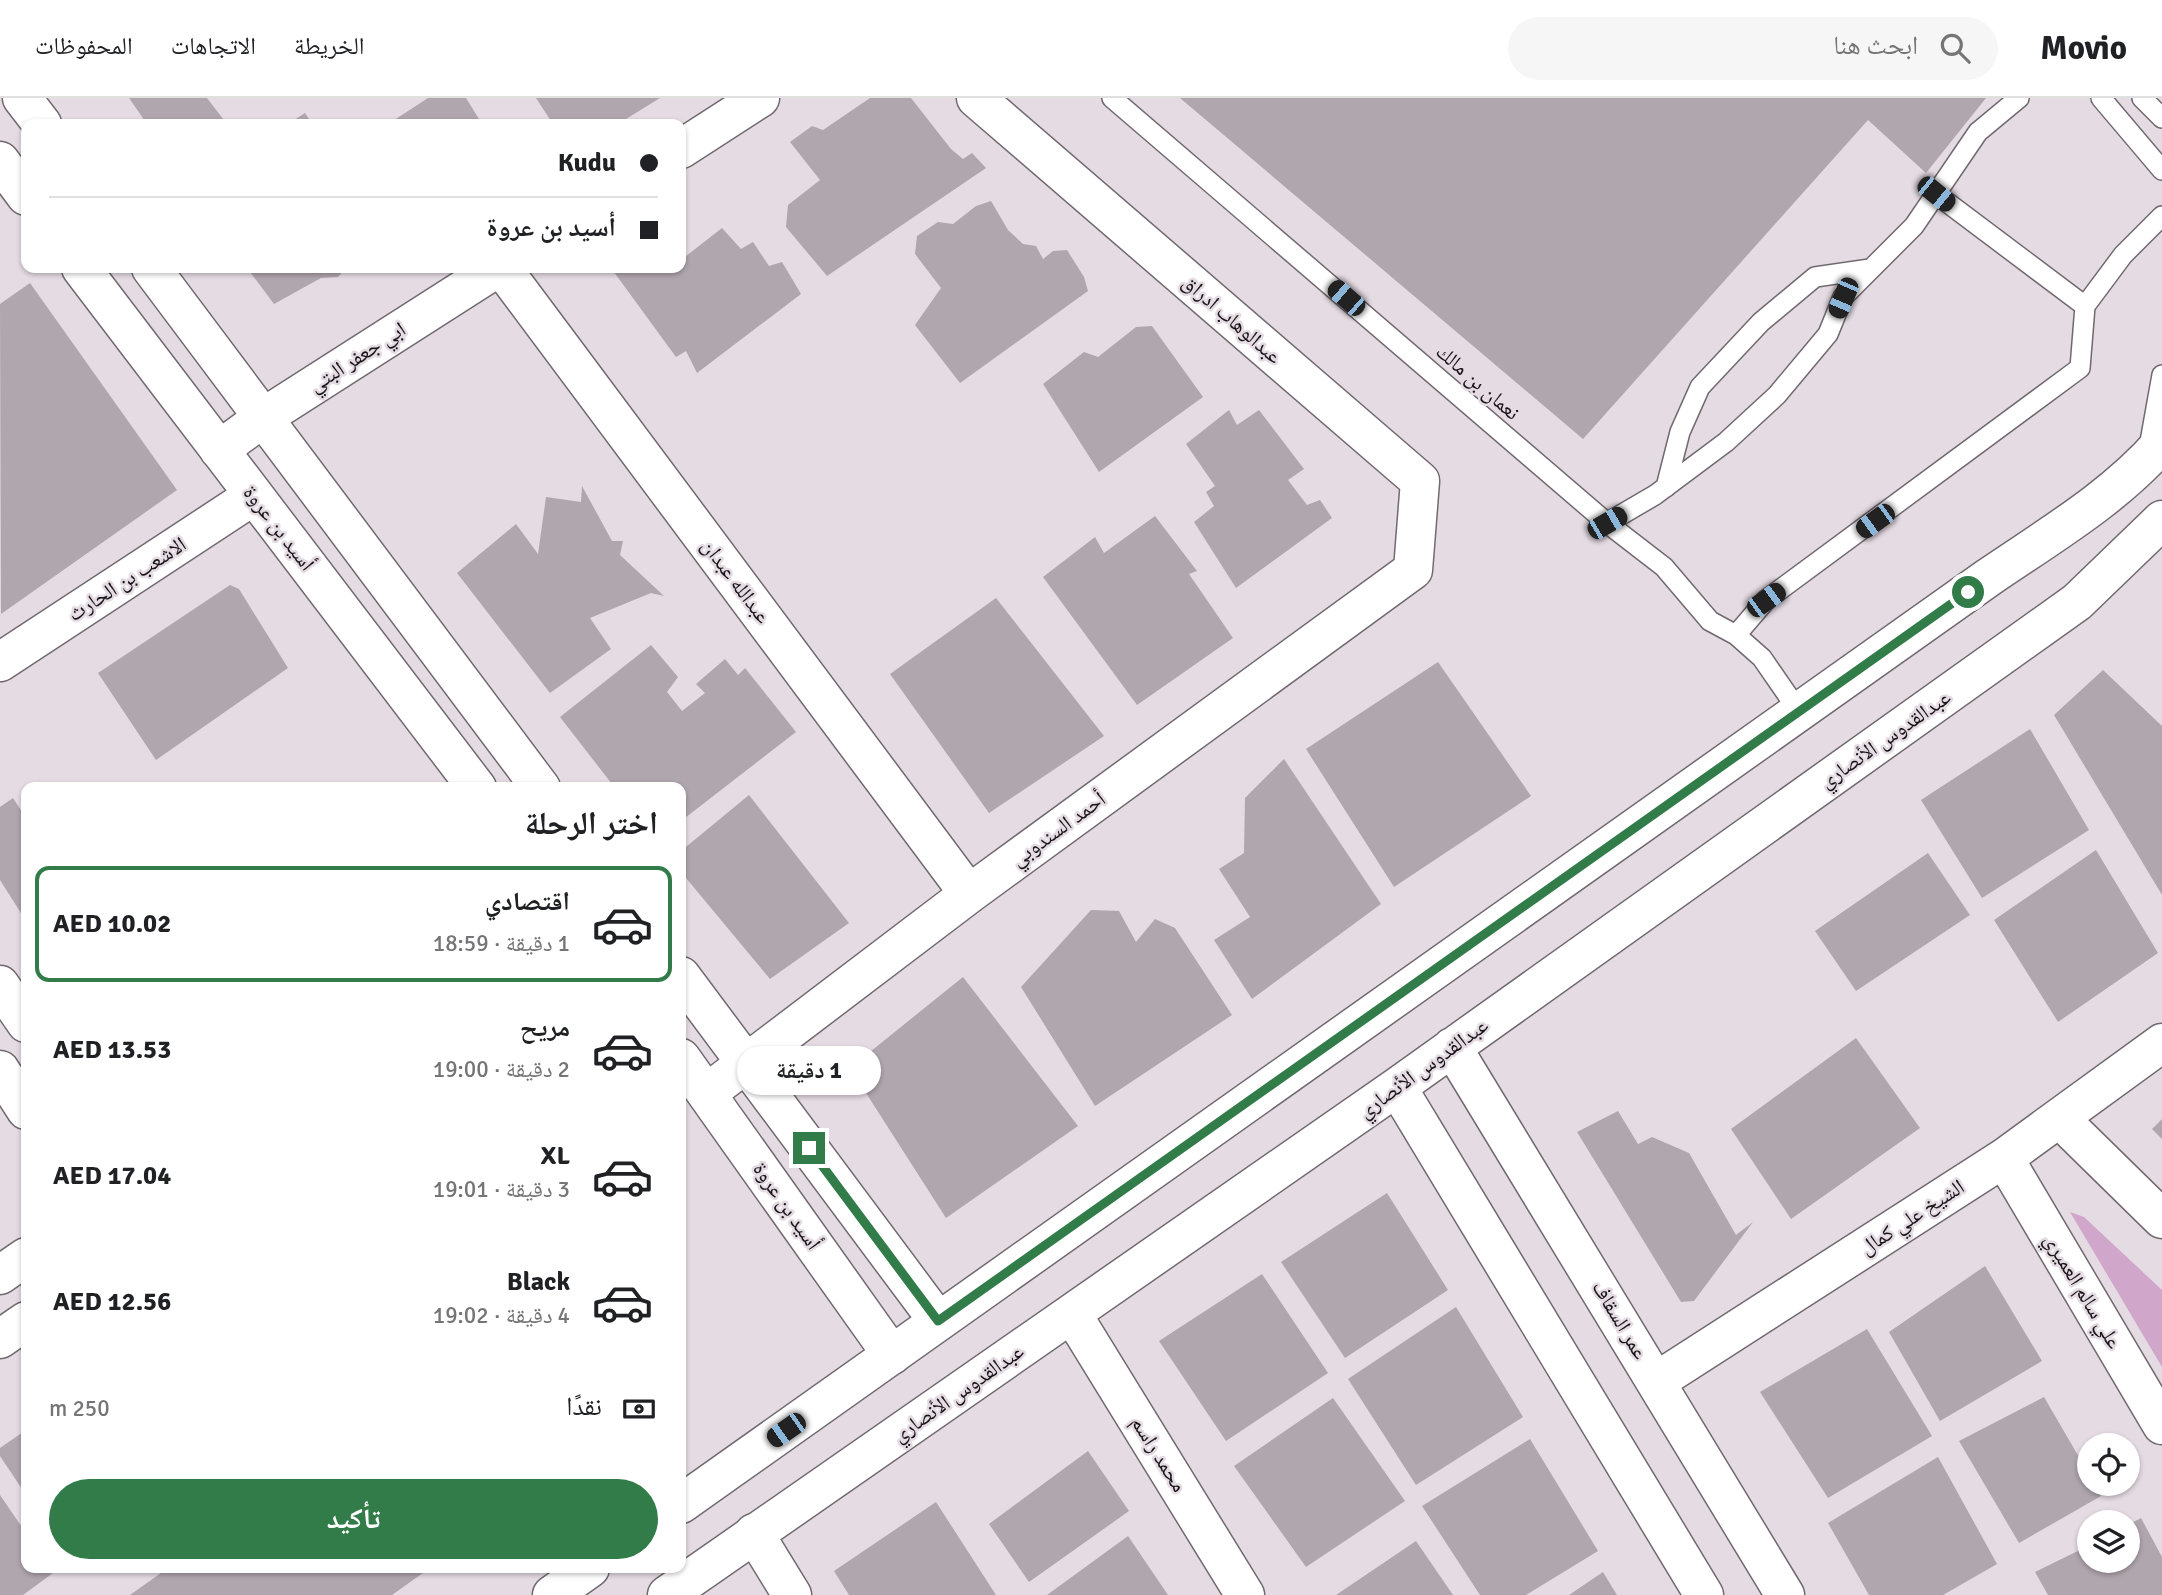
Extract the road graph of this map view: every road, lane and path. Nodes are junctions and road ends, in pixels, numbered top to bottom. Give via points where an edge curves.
1 (22, 98) edge
2 (760, 98) edge
3 (976, 98) edge
4 (1112, 98) edge
5 (2019, 98) edge
6 (2101, 98) edge
7 (2142, 98) edge
8 (2162, 118) edge
9 (38, 119) edge
10 (686, 146) edge
11 (0, 161) edge
12 (2162, 170) edge
13 (21, 189) edge
14 (1936, 194) junction
15 (2162, 216) edge
16 (1870, 269) junction
17 (85, 273) edge
18 (155, 273) edge
19 (489, 273) edge
20 (506, 273) edge
21 (2085, 306) junction
22 (2162, 374) edge
23 (264, 417) junction
24 (219, 450) junction
25 (2154, 452) edge
26 (1666, 487) junction
27 (253, 496) junction
28 (2162, 520) edge
29 (1607, 523) junction
30 (1413, 570) joint
31 (1736, 635) junction
32 (0, 662) edge
33 (1802, 709) junction
34 (472, 782) edge
35 (537, 782) edge
36 (969, 894) junction
37 (686, 982) edge
38 (0, 985) edge
39 (21, 1016) edge
40 (2162, 1044) edge
41 (1452, 1047) junction
42 (745, 1062) junction
43 (686, 1065) edge
44 (0, 1070) edge
45 (1397, 1087) junction
46 (707, 1093) junction
47 (21, 1102) edge
48 (2059, 1118) junction
49 (2004, 1158) junction
50 (2162, 1219) edge
51 (21, 1260) edge
52 (0, 1275) edge
53 (1072, 1314) junction
54 (938, 1321) junction
55 (21, 1324) edge
56 (0, 1339) edge
57 (892, 1355) junction
58 (1657, 1381) junction
59 (2162, 1424) edge
60 (686, 1500) edge
61 (754, 1533) junction
62 (583, 1573) edge
63 (552, 1595) edge
64 (667, 1595) edge
65 (792, 1595) edge
66 (1245, 1595) edge
67 (1704, 1595) edge
68 (1785, 1595) edge

1 - 9 street
2 - 10 street
3 - 30 street, عبدالوهاب ادراق via 1420,481
4 - 29 lane, نعمان بن مالك
5 - 14 lane via 1978,132
6 - 12 lane
7 - 8 lane
11 - 13 street
14 - 16 lane via 1913,226
14 - 21 lane
15 - 21 lane via 2123,255
16 - 26 lane via 1843,298 1828,334 1777,396
16 - 26 lane via 1815,277 1762,322 1700,387 1680,432
17 - 24 street, أسيد بن عروة
18 - 23 street
19 - 23 street, ابي جعفر البتي
20 - 36 street, عبدالله عبدان
21 - 31 lane via 2080,368 1766,600
22 - 25 lane
23 - 24 street, ابي جعفر البتي
23 - 35 street
24 - 27 street, أسيد بن عروة
25 - 33 street via 2095,505
26 - 29 lane
27 - 32 street, الاشعب بن الحارث
27 - 34 street, أسيد بن عروة
28 - 41 street, عبدالقدوس الأنصاري via 2077,602
29 - 31 lane, نعمان بن مالك via 1664,567 1710,621
30 - 36 street, أحمد السندوبي
31 - 33 lane, نعمان بن مالك via 1762,658
33 - 54 street
36 - 42 street, أحمد السندوبي
37 - 42 street
38 - 39 street
40 - 48 street, الشيخ علي كمال
41 - 45 street, عبدالقدوس الأنصاري
41 - 58 street, عمر السقاف
42 - 46 street, أحمد السندوبي
42 - 54 street
43 - 46 street, أسيد بن عروة
44 - 47 street
45 - 53 street, عبدالقدوس الأنصاري
45 - 67 street
46 - 57 street, أسيد بن عروة
48 - 49 street, الشيخ علي كمال
48 - 50 street
49 - 58 street, الشيخ علي كمال
49 - 59 street, علي سالم العميري
51 - 52 street
53 - 61 street, عبدالقدوس الأنصاري
53 - 66 street, محمد راسم
54 - 57 street
55 - 56 street
57 - 60 street
58 - 68 street, عمر السقاف
61 - 64 street, عبدالقدوس الأنصاري
61 - 65 street
62 - 63 street

